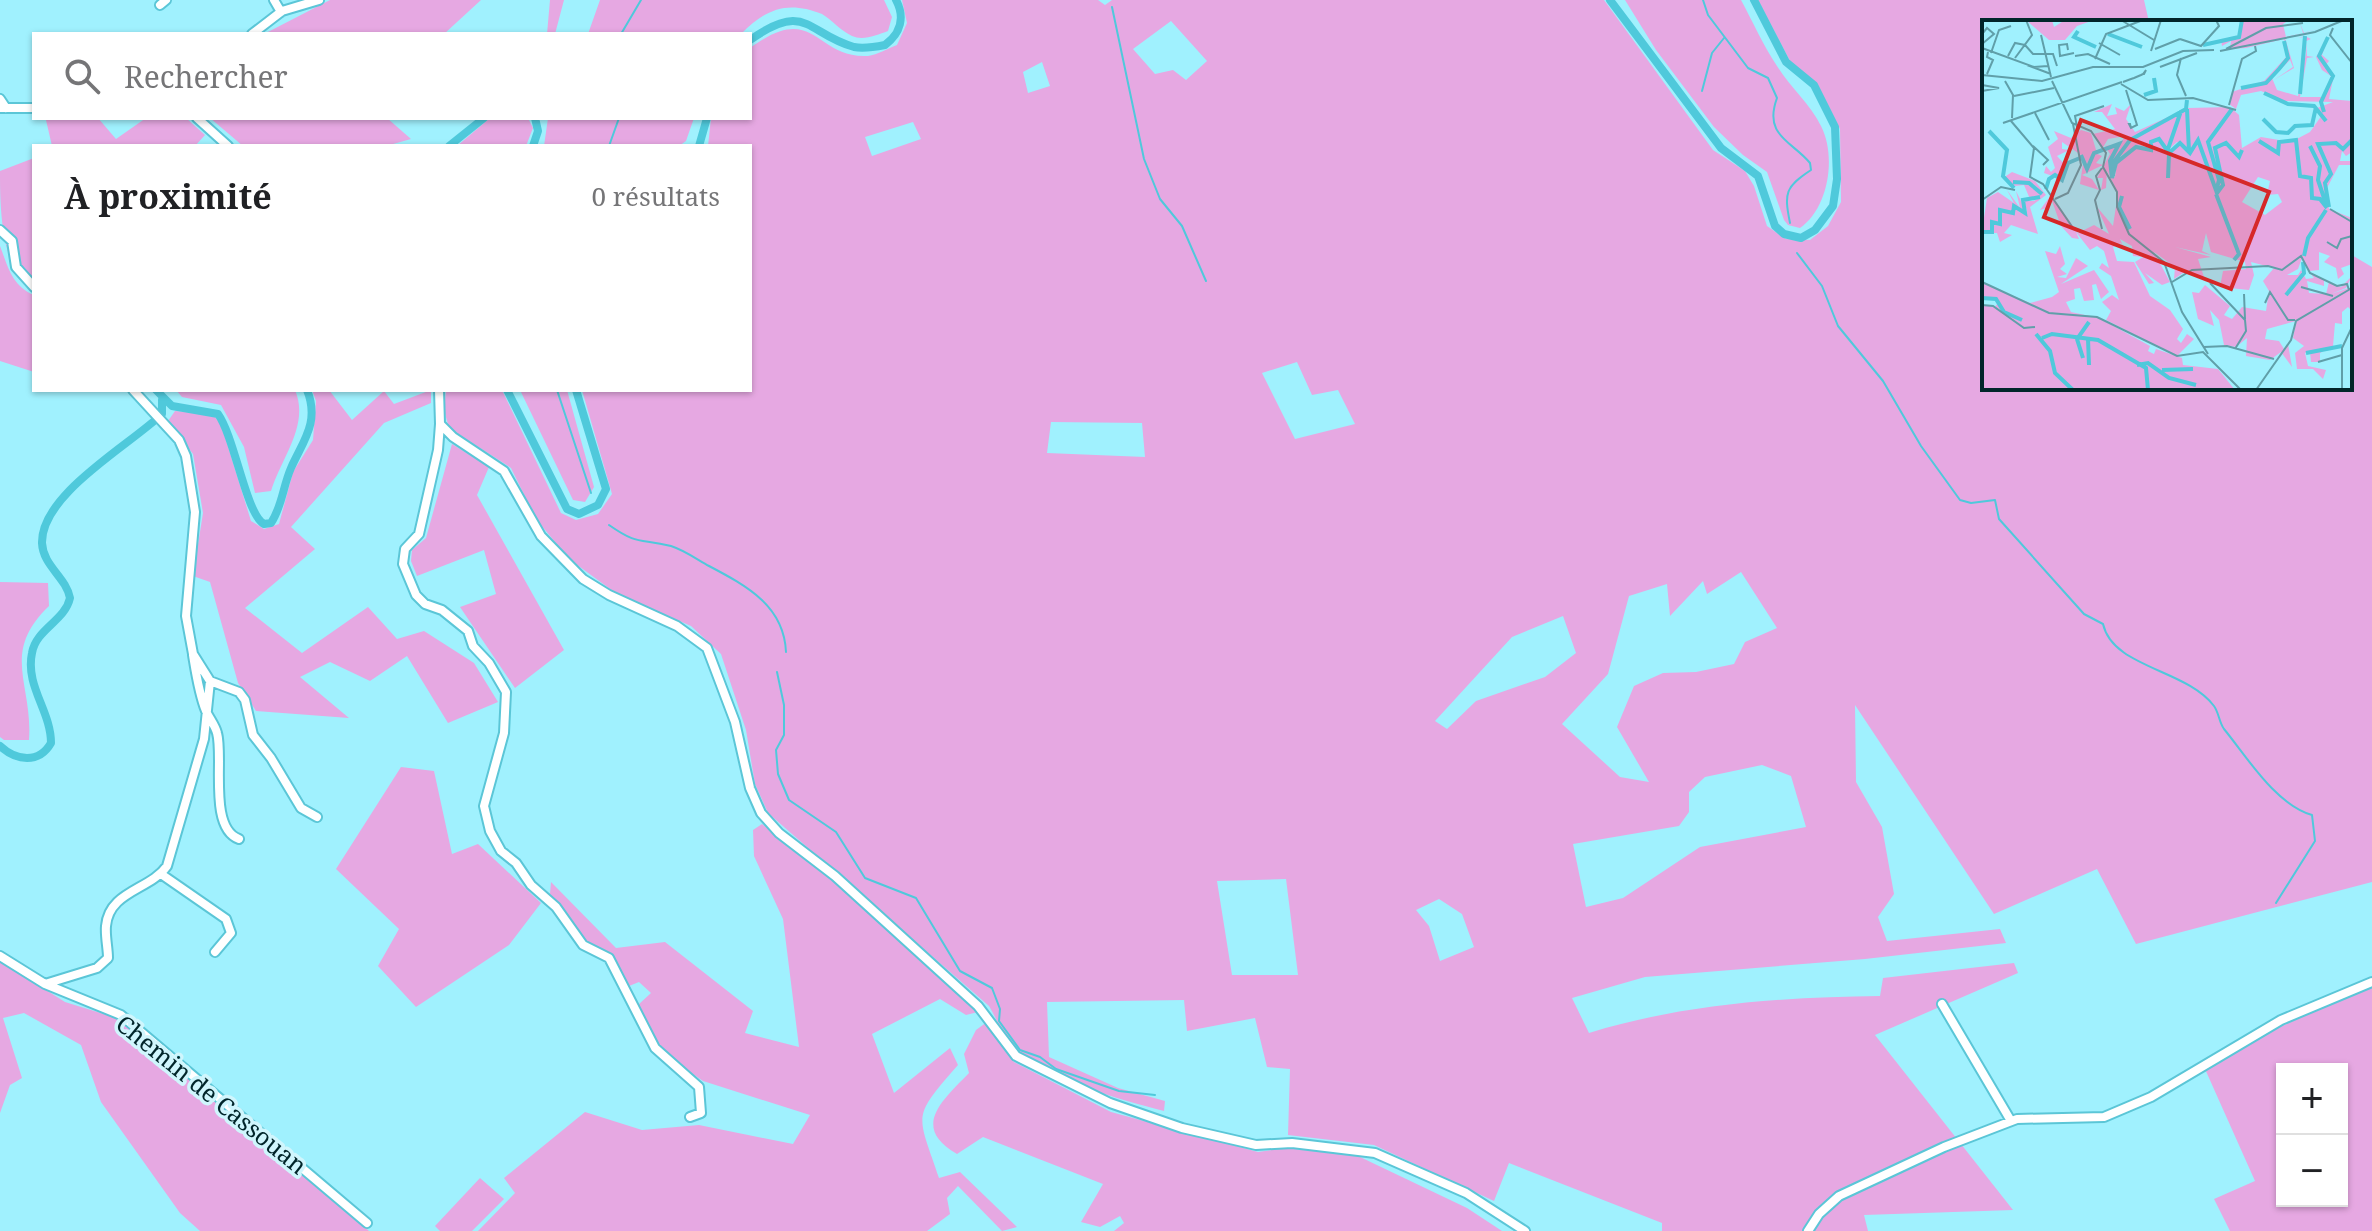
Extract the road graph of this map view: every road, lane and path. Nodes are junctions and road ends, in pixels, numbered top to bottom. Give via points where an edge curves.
1 (274, 0) edge
2 (319, 0) edge
3 (281, 12) junction
4 (255, 32) edge
5 (0, 99) edge
6 (3, 108) edge
7 (32, 108) edge
8 (199, 120) edge
9 (226, 144) edge
10 (0, 230) edge
11 (32, 285) edge
12 (135, 392) edge
13 (439, 392) edge
14 (440, 424) junction
15 (193, 654) junction
16 (210, 681) junction
17 (205, 710) junction
18 (317, 817) dead end
19 (239, 839) dead end
20 (161, 874) junction
21 (215, 952) dead end
22 (0, 956) edge
23 (2372, 982) edge
24 (45, 984) junction
25 (1942, 1004) dead end
26 (690, 1117) dead end
27 (2011, 1121) junction
28 (367, 1223) dead end
29 (1525, 1231) edge
30 (1808, 1231) edge

1 - 3 street
2 - 3 street
3 - 4 street
5 - 6 street
6 - 7 street
8 - 9 street
10 - 11 street via 12,241 16,267
12 - 15 street via 179,440 186,456 194,498 186,616
13 - 14 street
14 - 26 street via 419,534 405,549 403,564 416,595 468,631 506,692 504,733 484,806 490,831 501,851 556,907 583,945 609,958 655,1048 699,1087 703,1107
14 - 29 street via 504,471 541,536 583,579 677,626 707,648 761,813 978,1006 1016,1056 1110,1103 1182,1128 1256,1145 1292,1143 1375,1153 1475,1198
15 - 16 street
15 - 17 street
16 - 17 street
16 - 18 street via 239,692 253,735 301,808
17 - 19 street via 217,731 226,826
17 - 20 street via 204,739
20 - 21 street via 226,919 231,933
20 - 24 street via 118,900 106,926 104,963
22 - 24 street, Chemin de Cassouan
23 - 27 street via 2281,1020 2151,1097 2104,1117
24 - 28 street, Chemin de Cassouan via 121,1015
25 - 27 street
27 - 30 street via 1851,1189 1819,1214

